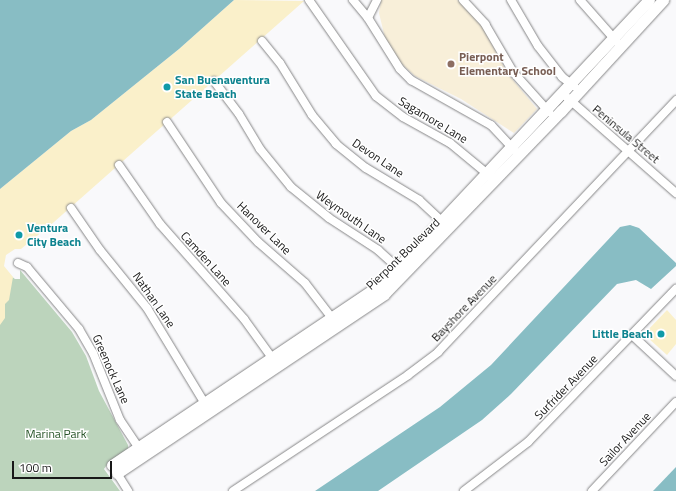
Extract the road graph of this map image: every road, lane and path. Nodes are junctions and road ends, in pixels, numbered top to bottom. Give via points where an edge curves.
1 (309, 0) edge
2 (353, 0) edge
3 (377, 0) edge
4 (462, 0) edge
5 (511, 0) edge
6 (580, 0) edge
7 (649, 0) edge
8 (662, 0) edge
9 (368, 18) junction
10 (262, 41) dead end
11 (617, 41) junction
12 (214, 81) dead end
13 (575, 87) junction
14 (566, 97) junction
15 (676, 100) edge
16 (550, 113) junction
17 (167, 122) dead end
18 (514, 150) junction
19 (629, 150) junction
20 (119, 165) dead end
21 (490, 176) junction
22 (676, 193) edge
23 (71, 208) dead end
24 (446, 224) junction
25 (18, 263) dead end
26 (401, 271) junction
27 (676, 289) edge
28 (335, 322) junction
29 (632, 335) junction
30 (274, 362) junction
31 (676, 376) edge
32 (676, 402) edge
33 (206, 407) junction
34 (141, 451) junction
35 (114, 469) joint
36 (128, 491) edge
37 (232, 491) edge
38 (464, 491) edge
39 (592, 491) edge

1 - 21 street, Sagamore Lane via 376,96 403,117 450,143
2 - 9 street
3 - 9 street
4 - 16 street via 485,24 513,72
5 - 13 street via 538,46 562,77
6 - 11 street
7 - 11 street, Pierpont Boulevard
8 - 11 street, Pierpont Boulevard
9 - 18 street via 392,58 411,80 485,120
10 - 24 street, Devon Lane via 280,62 312,115 336,144 366,168 419,200
11 - 13 street, Pierpont Boulevard
12 - 26 street, Weymouth Lane via 239,114 260,149 291,187 324,215 364,240
13 - 14 street, Pierpont Boulevard
14 - 16 street, Pierpont Boulevard
14 - 19 street, Peninsula Street via 599,128
15 - 19 street, Bayshore Avenue
16 - 18 street, Pierpont Boulevard
17 - 28 street, Hanover Lane via 221,203 258,242 305,283
18 - 21 street, Pierpont Boulevard
19 - 22 street, Peninsula Street
19 - 37 street, Bayshore Avenue via 438,352 408,375
20 - 30 street, Camden Lane via 160,224 244,319
21 - 24 street, Pierpont Boulevard
23 - 33 street, Nathan Lane via 100,250 147,308
24 - 26 street, Pierpont Boulevard
25 - 34 street, Greenock Lane via 27,267 79,329 93,353 120,420
26 - 28 street, Pierpont Boulevard via 384,294
27 - 29 street, Surfrider Avenue
28 - 30 street, Pierpont Boulevard
29 - 31 street
29 - 38 street, Surfrider Avenue via 528,442
30 - 33 street, Pierpont Boulevard
32 - 39 street, Sailor Avenue
33 - 34 street, Pierpont Boulevard
34 - 35 street, Pierpont Boulevard
35 - 36 street

